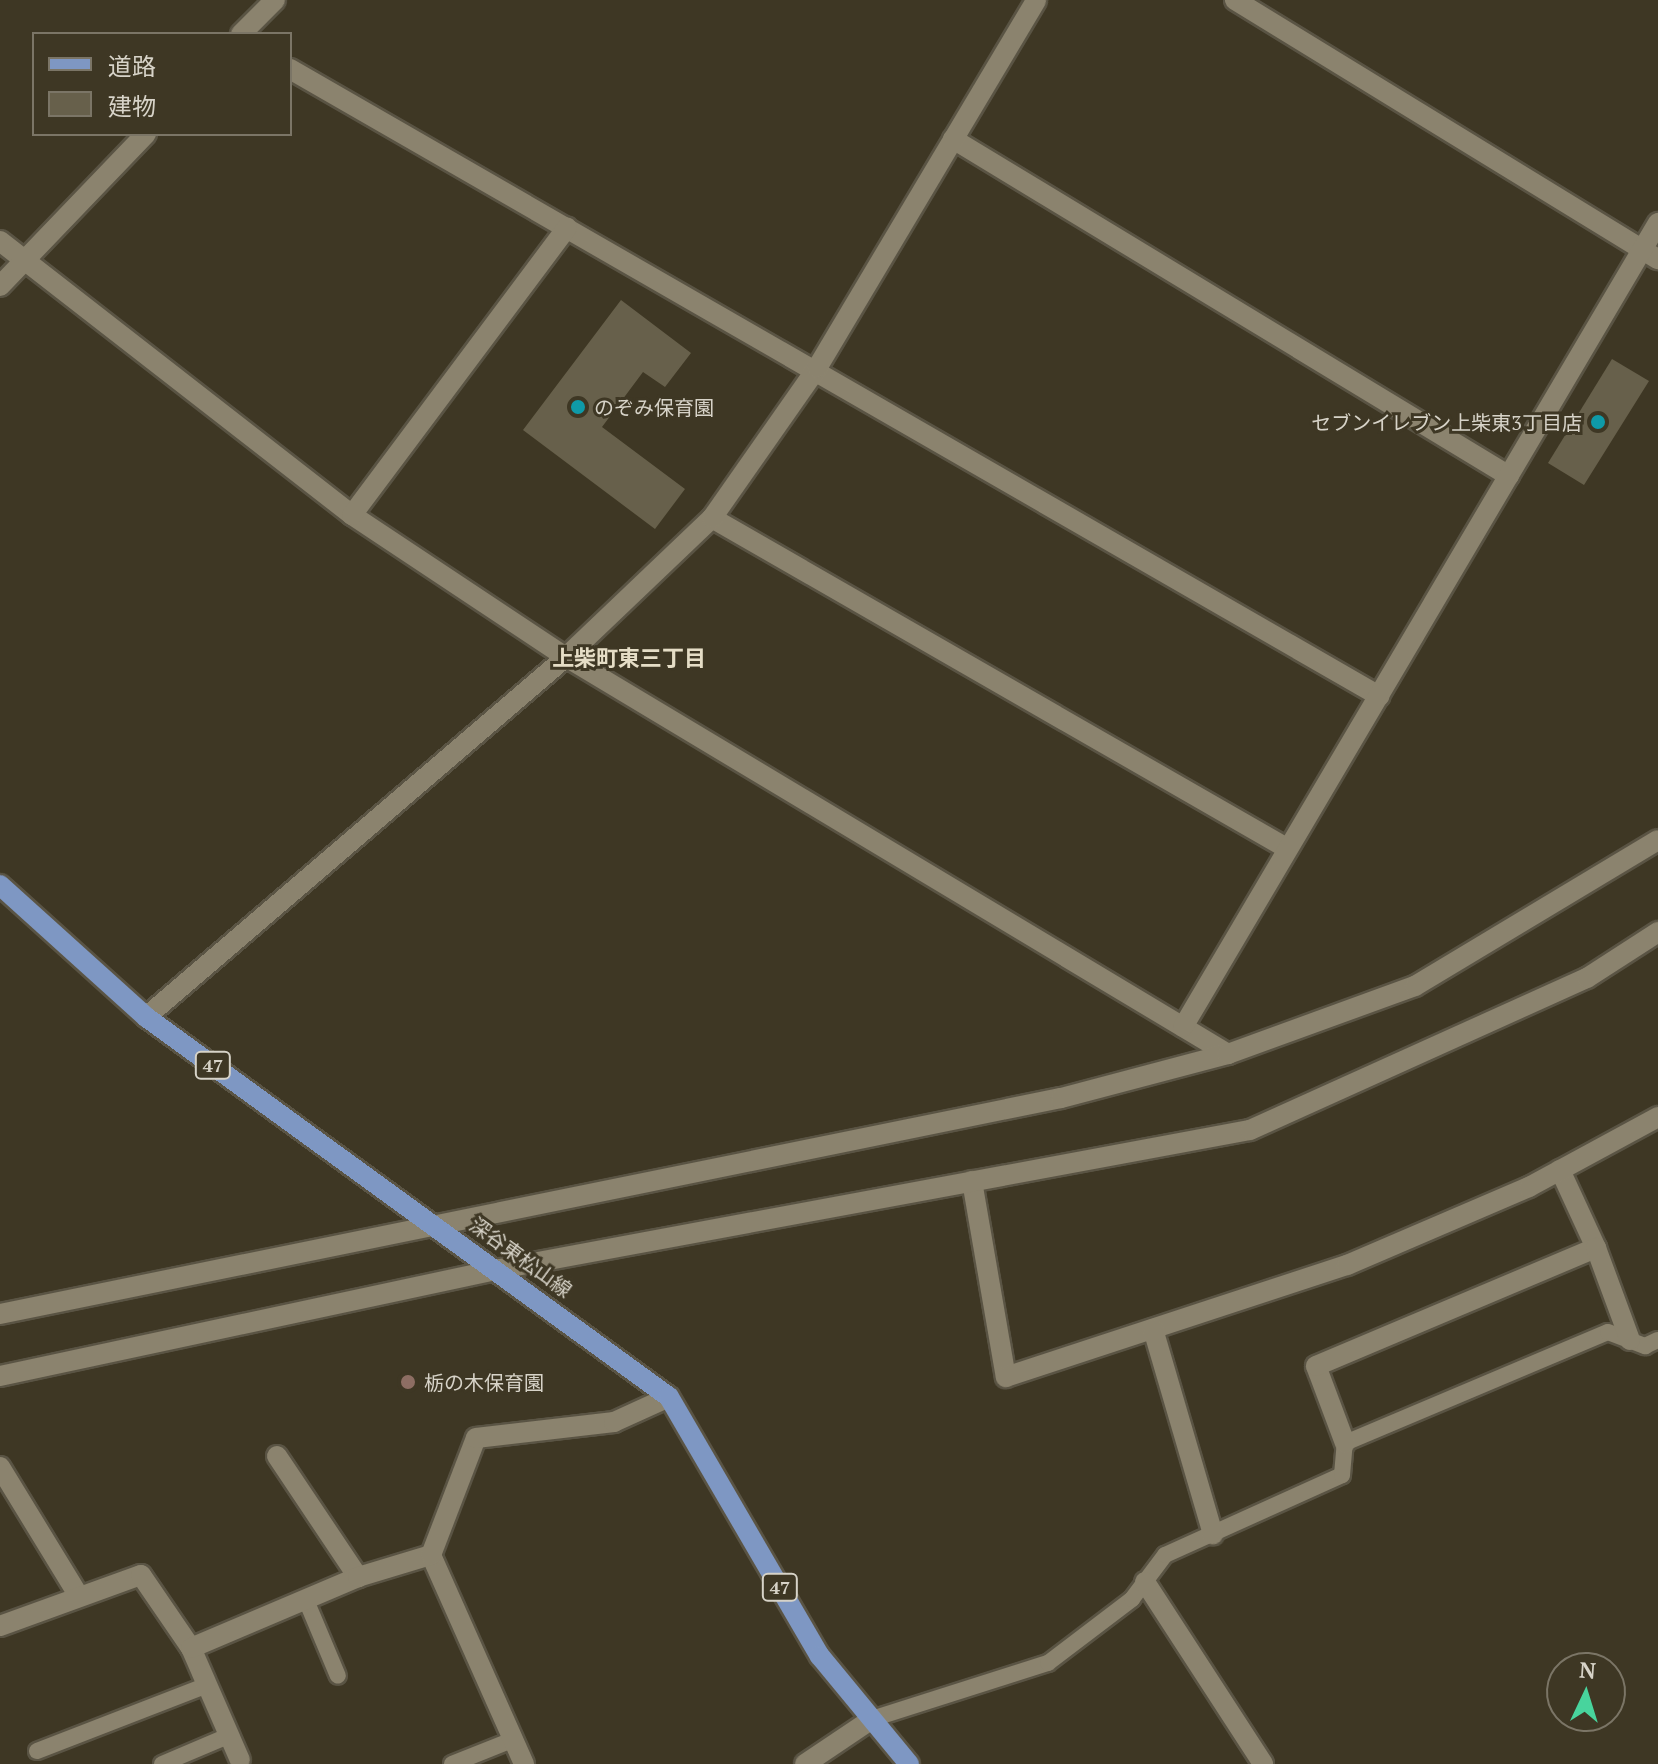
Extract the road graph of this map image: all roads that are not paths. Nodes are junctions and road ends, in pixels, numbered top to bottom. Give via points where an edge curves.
1 (275, 0) edge
2 (1036, 0) edge
3 (1235, 0) edge
4 (243, 32) edge
5 (292, 70) edge
6 (144, 136) edge
7 (953, 139) junction
8 (1658, 223) edge
9 (567, 228) junction
10 (0, 241) edge
11 (1650, 254) edge
12 (26, 262) junction
13 (0, 286) edge
14 (817, 368) junction
15 (1509, 476) junction
16 (352, 515) junction
17 (712, 518) junction
18 (566, 657) junction
19 (1379, 696) junction
20 (1658, 840) edge
21 (1288, 849) junction
22 (0, 885) edge
23 (1658, 932) edge
24 (146, 1017) junction
25 (1183, 1027) junction
26 (1228, 1054) junction
27 (1658, 1117) edge
28 (1560, 1170) junction
29 (972, 1181) junction
30 (439, 1227) junction
31 (1596, 1248) junction
32 (500, 1269) junction
33 (0, 1314) edge
34 (1153, 1329) junction
35 (1630, 1340) junction
36 (1658, 1340) edge
37 (0, 1376) edge
38 (669, 1397) junction
39 (1345, 1443) junction
40 (277, 1456) dead end
41 (0, 1467) edge
42 (1213, 1534) junction
43 (431, 1555) junction
44 (358, 1577) junction
45 (1145, 1582) junction
46 (77, 1593) junction
47 (306, 1600) junction
48 (0, 1626) edge
49 (191, 1648) junction
50 (338, 1676) dead end
51 (207, 1685) junction
52 (872, 1719) junction
53 (228, 1736) junction
54 (512, 1740) junction
55 (37, 1751) dead end
56 (240, 1760) dead end
57 (162, 1764) edge
58 (452, 1764) edge
59 (524, 1764) edge
60 (805, 1764) edge
61 (909, 1764) edge
62 (1263, 1764) edge

1 - 4 street
2 - 7 street
3 - 11 street
5 - 9 street
6 - 12 street
7 - 14 street
7 - 15 street
8 - 11 street
9 - 14 street
9 - 16 street
10 - 12 street
11 - 15 street
12 - 13 street
12 - 16 street
14 - 17 street
14 - 19 street
15 - 19 street
16 - 18 street
17 - 18 street
17 - 21 street
18 - 24 street
18 - 25 street
19 - 21 street
20 - 26 street via 1415,986
21 - 25 street
22 - 24 main road, 深谷東松山線 / 47
23 - 29 street via 1587,978 1250,1130
24 - 30 main road, 深谷東松山線 / 47
25 - 26 street
26 - 30 street via 1061,1098
27 - 28 street
28 - 31 street
28 - 34 street via 1347,1265
29 - 32 street
29 - 34 street via 1006,1377
30 - 32 main road, 深谷東松山線 / 47
30 - 33 street
31 - 35 street
31 - 39 street via 1316,1366
32 - 37 street
32 - 38 main road, 深谷東松山線 / 47
34 - 42 street
35 - 36 lane via 1645,1346
35 - 39 lane via 1608,1332
38 - 43 street via 614,1422 476,1438
38 - 52 main road, 深谷東松山線 / 47 via 820,1656
39 - 42 lane via 1342,1475
40 - 44 street
41 - 46 street
42 - 45 lane via 1165,1555
43 - 44 street
43 - 54 street
44 - 47 street
45 - 52 lane via 1048,1663
45 - 62 street
46 - 48 street
46 - 49 street via 141,1575
47 - 49 street
47 - 50 lane
49 - 51 street
51 - 53 street
51 - 55 lane
52 - 60 street
52 - 61 main road, 深谷東松山線 / 47
53 - 56 street
53 - 57 lane
54 - 58 lane
54 - 59 street

